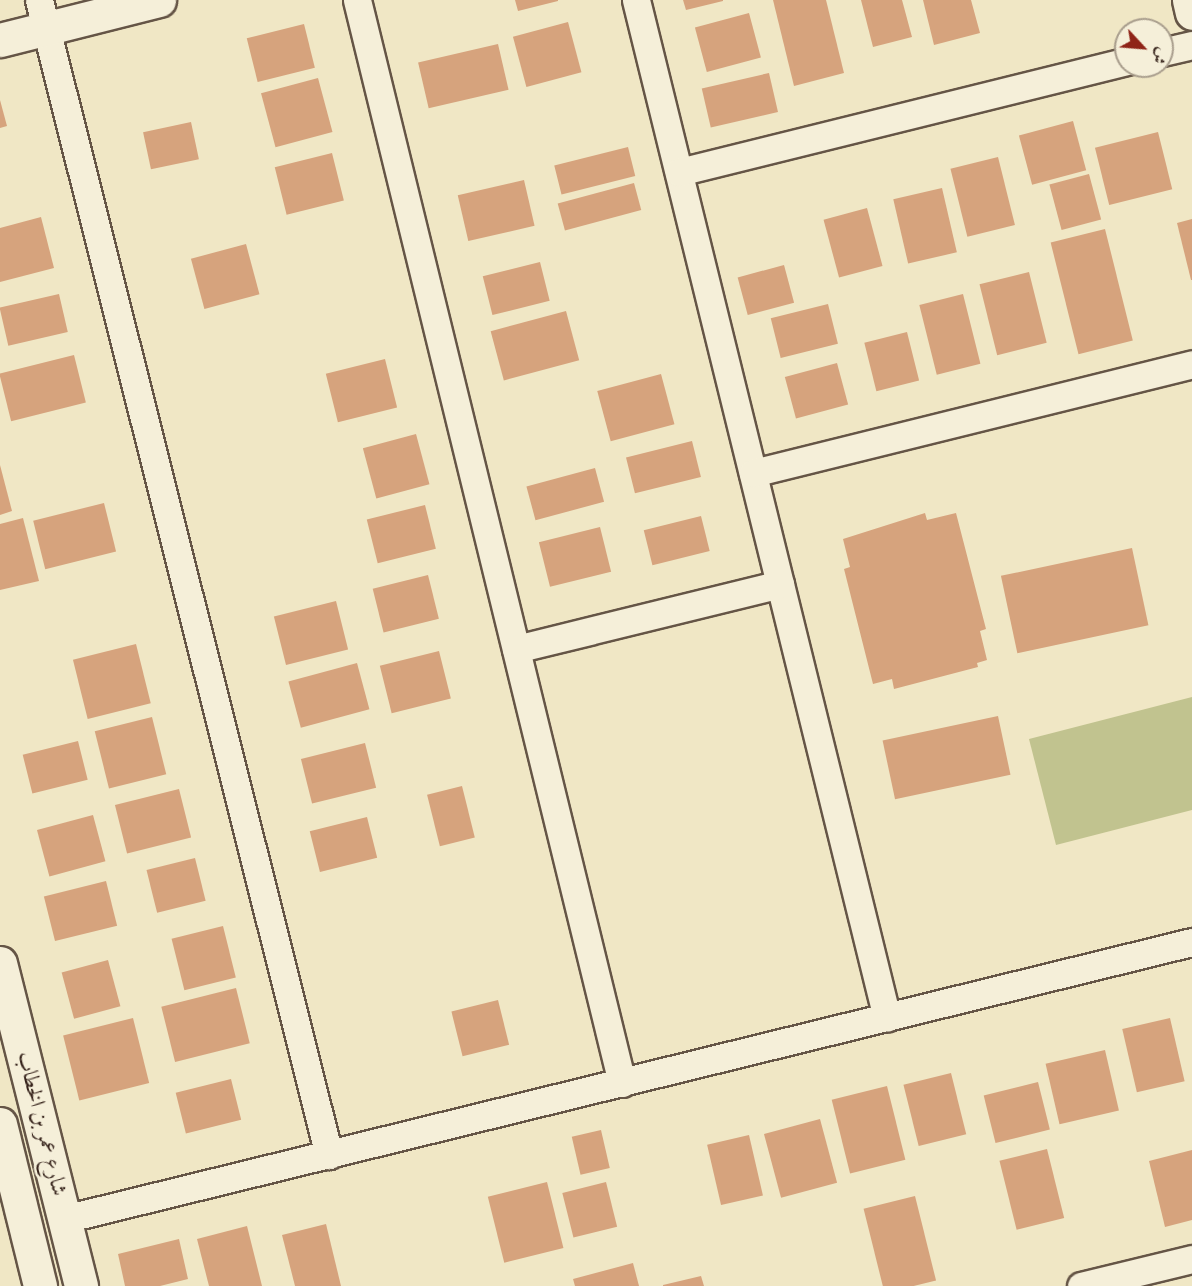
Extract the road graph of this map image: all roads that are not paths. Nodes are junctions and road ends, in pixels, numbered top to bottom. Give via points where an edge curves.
1 (159, 0) edge
2 (357, 0) edge
3 (636, 0) edge
4 (1189, 0) edge
5 (1192, 13) edge
6 (43, 14) edge
7 (0, 40) edge
8 (1192, 45) edge
9 (1174, 49) edge
10 (1114, 64) edge
11 (679, 172) junction
12 (1192, 364) edge
13 (753, 473) junction
14 (780, 584) junction
15 (516, 649) junction
16 (1192, 942) edge
17 (0, 963) edge
18 (887, 1018) junction
19 (622, 1083) junction
20 (0, 1124) edge
21 (329, 1155) junction
22 (8, 1190) edge
23 (64, 1219) junction
24 (1192, 1259) edge
25 (40, 1286) edge
26 (81, 1286) edge
27 (1081, 1286) edge

1 - 6 street
2 - 15 street
3 - 11 street
4 - 5 street
6 - 7 street
6 - 21 street
8 - 9 street
10 - 11 street
11 - 13 street
12 - 13 street
13 - 14 street
14 - 15 street
14 - 18 street
15 - 19 street
16 - 18 street
17 - 23 street, شارع عمر بن الخطاب
18 - 19 street
19 - 21 street
20 - 22 street, شارع عمر بن الخطاب
21 - 23 street
22 - 25 street, شارع عمر بن الخطاب
23 - 26 street, شارع عمر بن الخطاب
24 - 27 street

